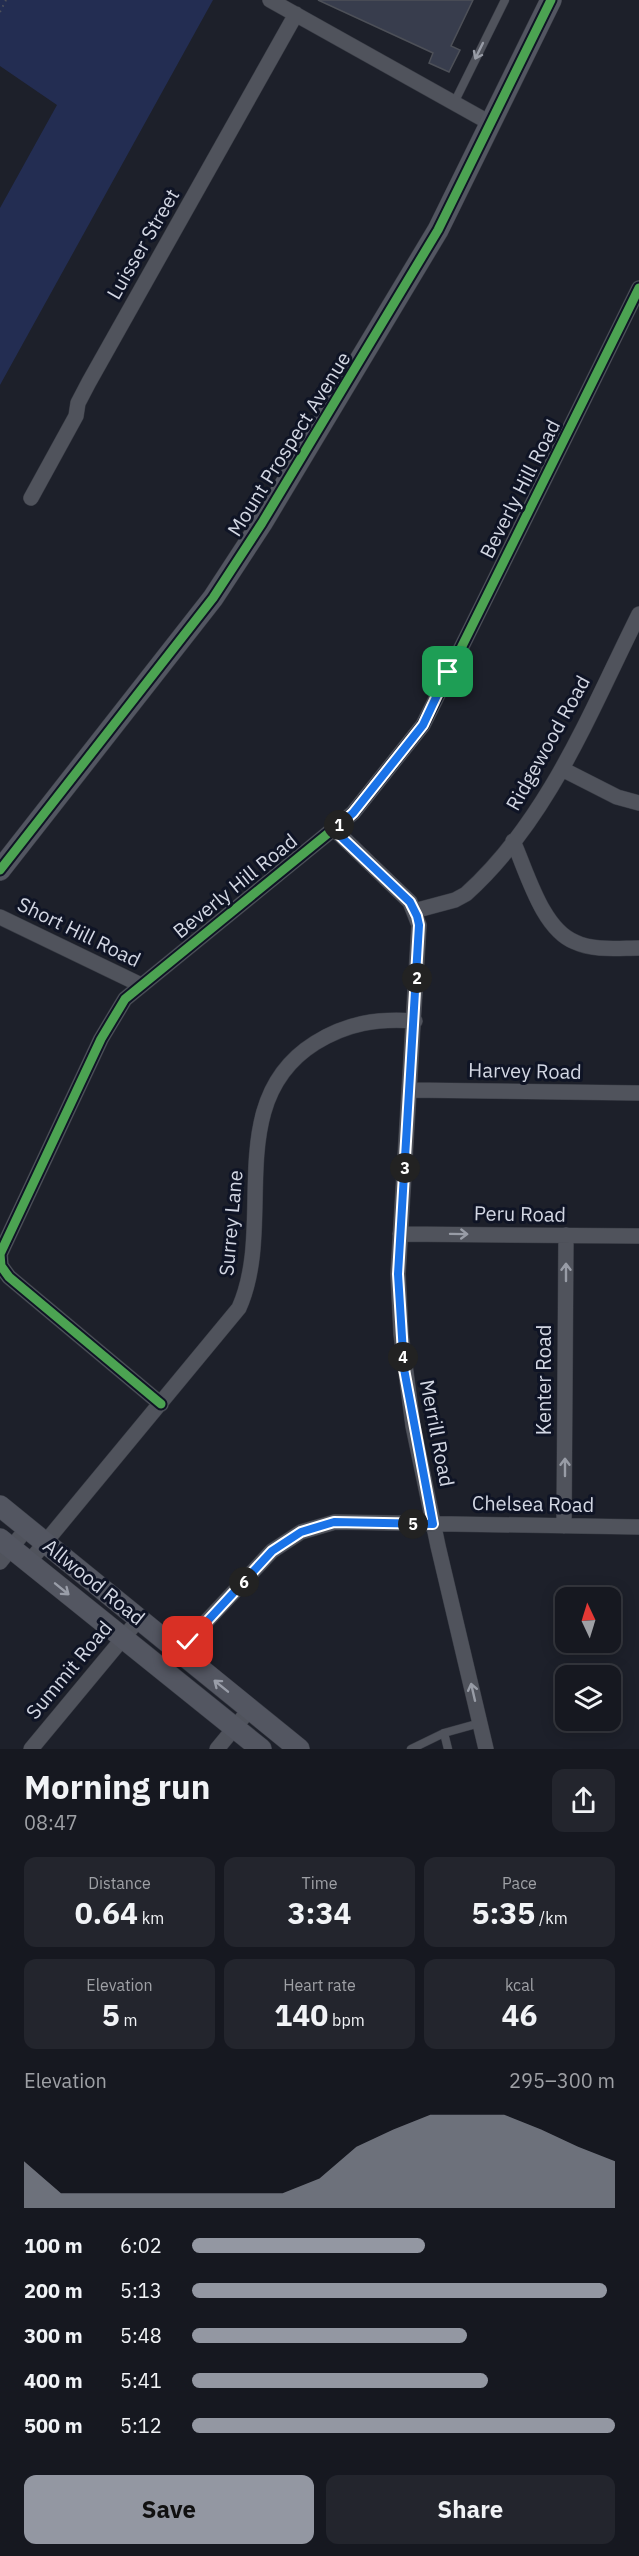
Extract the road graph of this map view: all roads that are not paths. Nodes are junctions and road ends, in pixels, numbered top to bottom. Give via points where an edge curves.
1 (505, 0) edge
2 (551, 0) edge
3 (274, 1) edge
4 (296, 14) junction
5 (454, 103) junction
6 (490, 123) junction
7 (639, 288) edge
8 (31, 498) dead end
9 (637, 625) edge
10 (562, 769) junction
11 (639, 803) edge
12 (334, 830) junction
13 (513, 841) junction
14 (0, 870) edge
15 (414, 911) junction
16 (0, 917) edge
17 (639, 948) edge
18 (141, 985) junction
19 (415, 1021) junction
20 (411, 1090) junction
21 (639, 1093) edge
22 (400, 1234) junction
23 (566, 1235) junction
24 (639, 1236) edge
25 (161, 1404) junction
26 (0, 1506) edge
27 (433, 1524) junction
28 (564, 1526) junction
29 (639, 1527) edge
30 (27, 1528) junction
31 (46, 1544) junction
32 (4, 1550) edge
33 (29, 1562) junction
34 (139, 1619) junction
35 (123, 1638) junction
36 (179, 1652) junction
37 (162, 1669) junction
38 (250, 1709) junction
39 (480, 1723) junction
40 (235, 1728) junction
41 (444, 1733) junction
42 (31, 1749) edge
43 (217, 1749) edge
44 (261, 1749) edge
45 (299, 1749) edge
46 (411, 1749) edge
47 (448, 1749) edge
48 (486, 1749) edge

1 -> 5 lane
2 - 6 street, Mount Prospect Avenue
3 - 4 street
4 - 5 street
4 - 8 street, Luisser Street via 94,372 78,403 76,416
5 - 6 street
6 - 14 street, Mount Prospect Avenue via 444,220 412,276 250,542 213,598
7 - 12 street, Beverly Hill Road via 423,725 353,813
9 - 10 street, Ridgewood Road
10 - 11 street via 617,797
10 - 13 street, Ridgewood Road via 544,802
12 - 15 street, Merrill Road via 393,885
12 - 18 street, Beverly Hill Road
13 - 15 street, Ridgewood Road via 466,894
13 - 17 street via 545,914 563,936 588,946
15 - 19 street, Merrill Road via 420,938
16 - 18 street, Short Hill Road
18 - 25 street, Beverly Hill Road via 117,1008 0,1254 1,1266 9,1277
19 - 20 street, Merrill Road
19 - 25 street, Surrey Lane via 387,1019 335,1030 301,1053 271,1089 257,1146 252,1256 245,1294 229,1322
20 - 21 street, Harvey Road
20 - 22 street, Merrill Road
22 -> 23 street, Peru Road
22 - 27 street, Merrill Road via 398,1274 404,1369
23 - 24 street, Peru Road
28 -> 23 street, Kenter Road
25 - 31 street, Surrey Lane
26 - 30 street, Allwood Road
27 - 28 street, Chelsea Road
27 - 36 street, Chelsea Road via 334,1522 301,1532 272,1551
39 -> 27 street, Merrill Road
28 - 29 street, Chelsea Road
30 - 31 street, Allwood Road
30 - 32 street
31 - 33 street, Surrey Lane
31 - 34 street, Allwood Road
32 - 33 street, Allwood Road
33 -> 35 street, Allwood Road
34 - 35 street, Summit Road
34 - 36 street, Allwood Road
35 - 37 street, Allwood Road
35 - 42 street, Summit Road
36 - 37 street, Chelsea Road
38 -> 36 street, Allwood Road
37 - 40 street, Allwood Road
38 - 40 street
38 - 45 street, Allwood Road
39 - 41 lane
39 - 48 street, Merrill Road
40 - 43 street
40 - 44 street, Allwood Road
41 - 46 lane
41 - 47 lane

